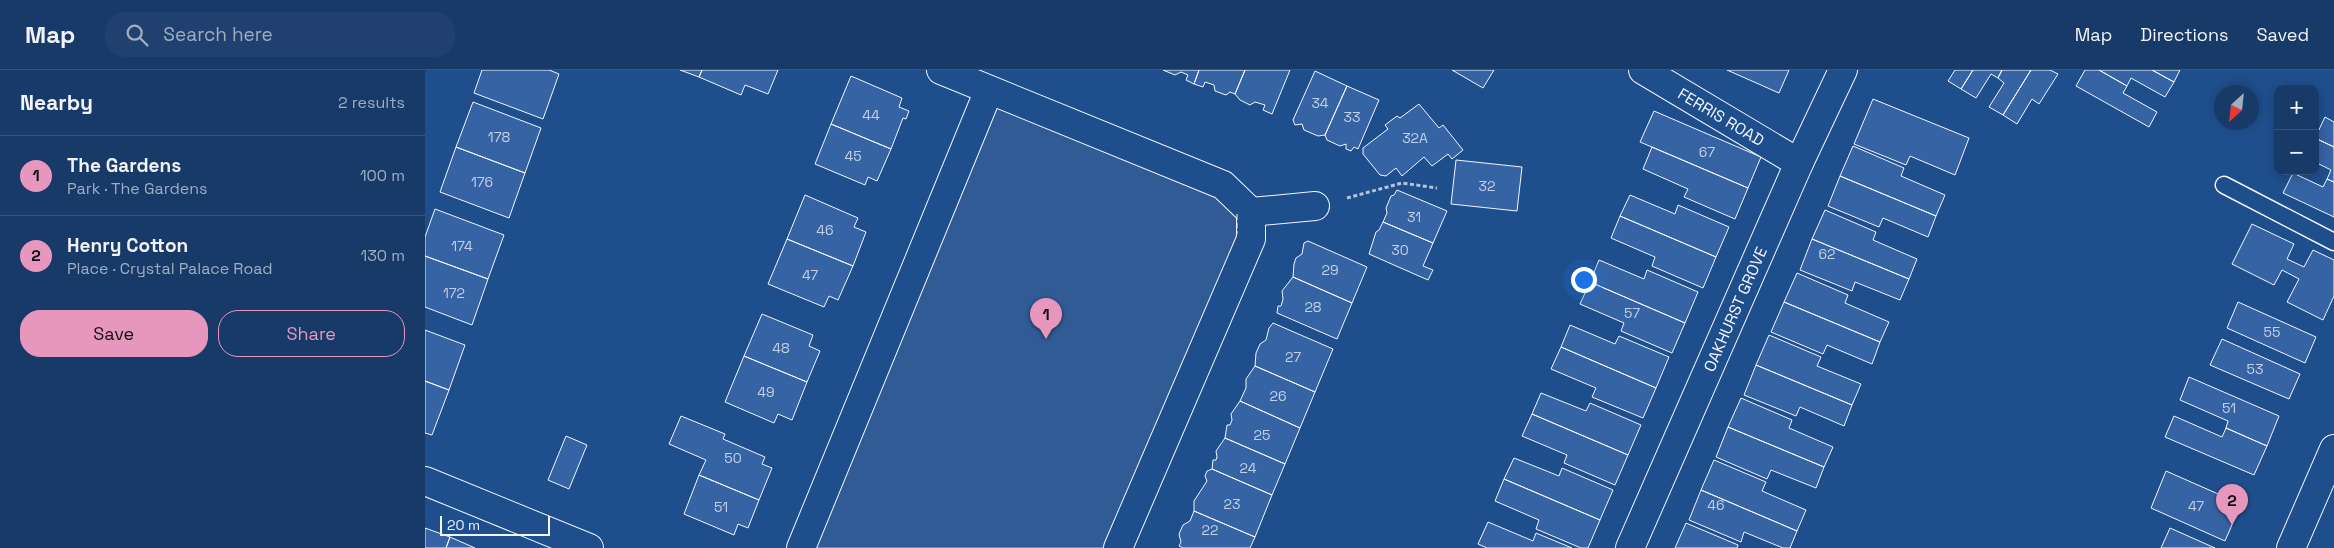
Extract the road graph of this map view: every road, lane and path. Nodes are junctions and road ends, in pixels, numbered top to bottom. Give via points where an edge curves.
1 (941, 70) edge
2 (1643, 70) edge
3 (1843, 70) edge
4 (989, 90) junction
5 (1799, 163) junction
6 (2224, 185) dead end
7 (1437, 188) dead end
8 (1315, 206) joint
9 (1251, 212) junction
10 (2334, 242) edge
11 (2334, 449) edge
12 (425, 481) edge
13 (589, 548) edge
14 (801, 548) edge
15 (1118, 548) edge
16 (1630, 548) edge
17 (2291, 548) edge

1 - 4 street
2 - 5 street, FERRIS ROAD
3 - 5 street, OAKHURST GROVE
4 - 9 street via 1223,186
4 - 14 street
5 - 16 street, OAKHURST GROVE
6 - 10 lane
7 - 8 path via 1402,184
8 - 9 street
9 - 15 street via 1251,239
11 - 17 street
12 - 13 street

